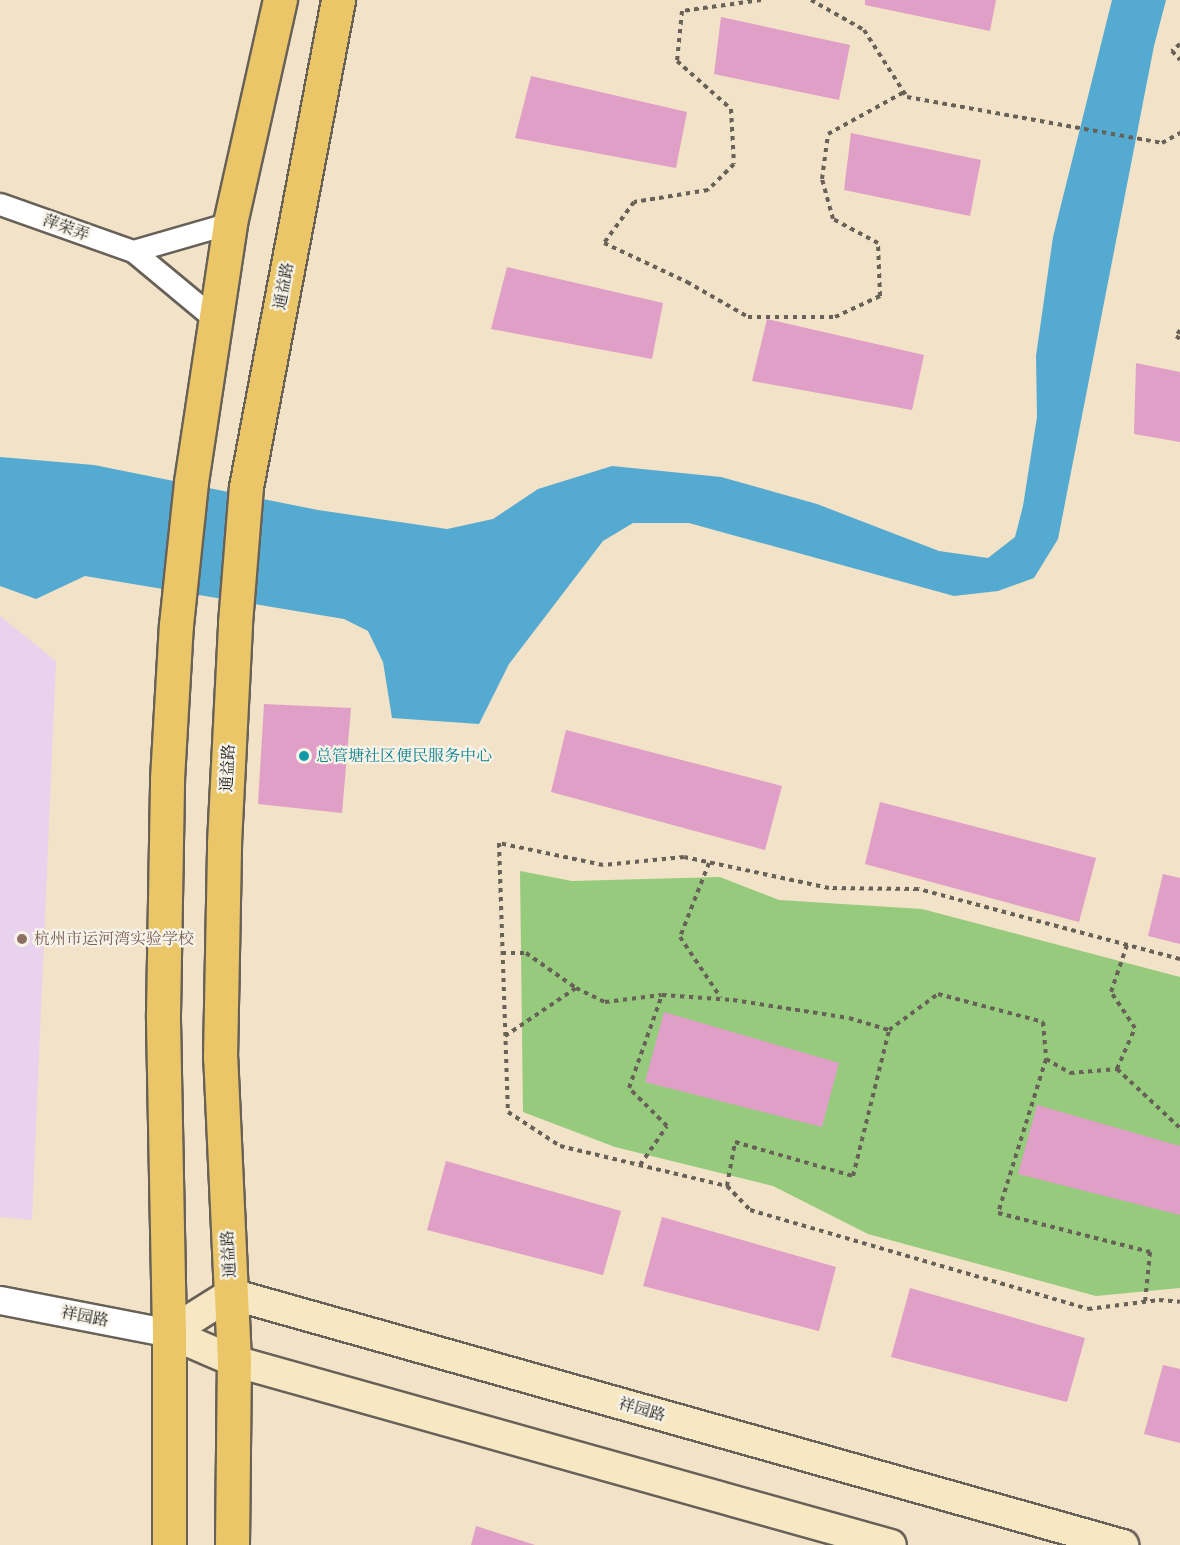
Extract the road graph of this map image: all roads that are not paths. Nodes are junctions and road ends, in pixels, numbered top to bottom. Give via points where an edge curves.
1 (280, 0) edge
2 (338, 0) edge
3 (0, 204) edge
4 (230, 223) junction
5 (133, 251) junction
6 (215, 319) junction
7 (231, 1294) junction
8 (0, 1300) edge
9 (169, 1333) junction
10 (234, 1361) junction
11 (169, 1545) edge
12 (232, 1545) edge
13 (891, 1545) edge
14 (1123, 1545) edge

1 - 4 main road
2 - 7 main road, 通益路 via 246,487 224,843 220,1058
3 - 5 street, 萍荣弄
4 - 5 street
4 - 6 main road
5 - 6 street, 萍荣弄
6 - 9 main road via 191,482 176,625 167,779 163,1014
7 - 9 main road
7 - 10 main road, 通益路
7 - 14 main road, 祥园路
8 - 9 street, 祥园路
9 - 10 main road, 祥园路
9 - 11 main road
10 - 12 main road, 通益路
10 - 13 main road, 祥园路

